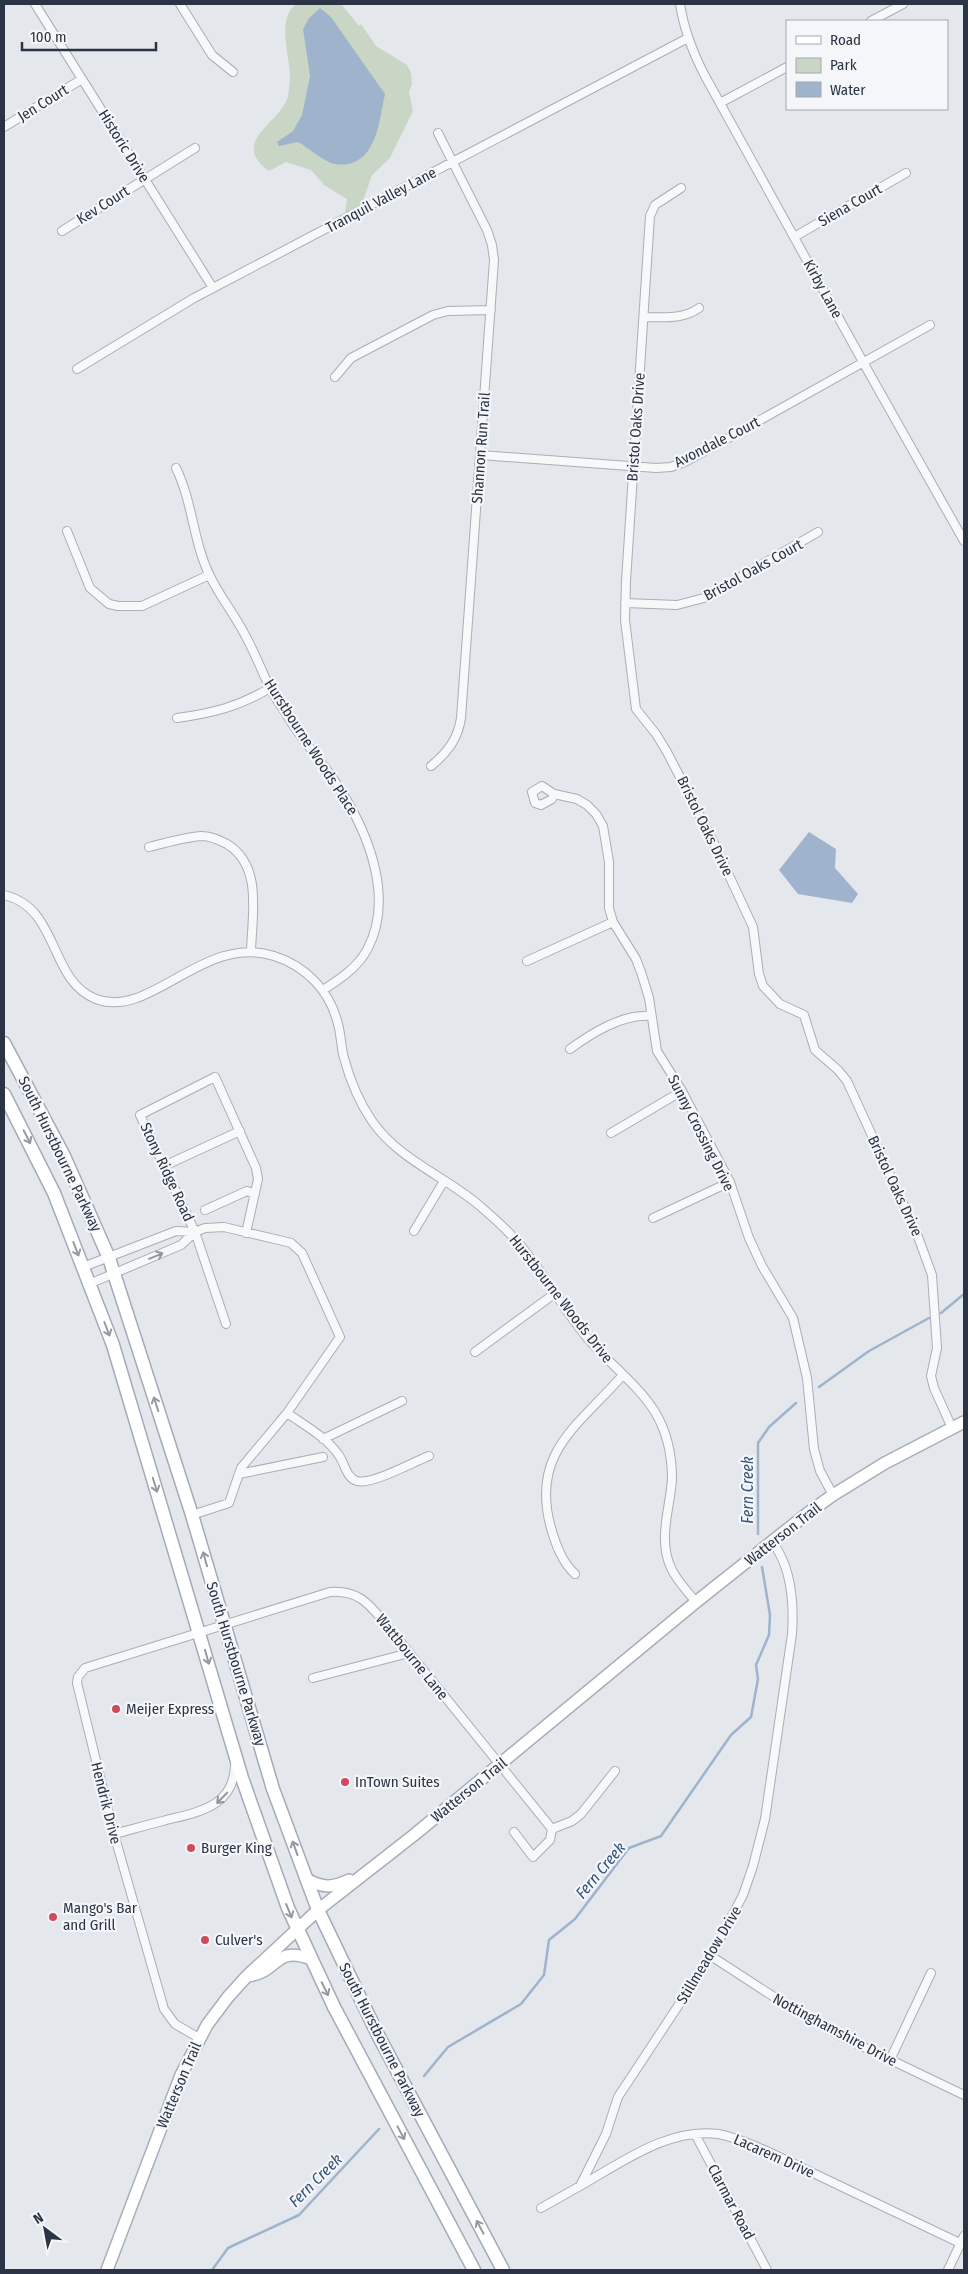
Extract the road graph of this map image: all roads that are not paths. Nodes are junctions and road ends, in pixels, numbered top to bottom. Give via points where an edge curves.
1 (36, 4) edge
2 (180, 4) edge
3 (680, 4) edge
4 (903, 4) edge
5 (873, 20) edge
6 (688, 38) junction
7 (786, 68) edge
8 (234, 72) dead end
9 (82, 78) junction
10 (720, 103) junction
11 (4, 127) edge
12 (438, 133) dead end
13 (195, 148) dead end
14 (453, 162) junction
15 (906, 173) dead end
16 (145, 179) junction
17 (682, 188) dead end
18 (62, 231) dead end
19 (794, 237) junction
20 (213, 288) junction
21 (699, 308) dead end
22 (491, 310) junction
23 (644, 317) junction
24 (930, 325) dead end
25 (864, 363) junction
26 (77, 369) dead end
27 (335, 377) dead end
28 (481, 455) junction
29 (633, 466) junction
30 (176, 468) dead end
31 (67, 531) dead end
32 (818, 532) dead end
33 (964, 541) edge
34 (210, 575) junction
35 (625, 603) junction
36 (270, 688) junction
37 (177, 718) dead end
38 (431, 766) dead end
39 (554, 794) dead end
40 (149, 847) dead end
41 (4, 894) edge
42 (614, 922) junction
43 (251, 951) junction
44 (527, 961) dead end
45 (323, 990) junction
46 (651, 1016) junction
47 (4, 1043) edge
48 (570, 1050) dead end
49 (682, 1091) junction
50 (4, 1094) edge
51 (240, 1131) junction
52 (611, 1134) dead end
53 (164, 1166) junction
54 (444, 1182) junction
55 (730, 1182) junction
56 (255, 1194) junction
57 (205, 1210) dead end
58 (653, 1218) dead end
59 (414, 1231) dead end
60 (195, 1232) junction
61 (246, 1233) junction
62 (109, 1258) junction
63 (83, 1268) junction
64 (114, 1274) junction
65 (89, 1284) junction
66 (554, 1294) junction
67 (226, 1324) dead end
68 (475, 1352) dead end
69 (622, 1376) junction
70 (402, 1401) dead end
71 (287, 1413) junction
72 (964, 1422) edge
73 (952, 1428) junction
74 (322, 1439) junction
75 (429, 1456) dead end
76 (322, 1457) dead end
77 (238, 1474) junction
78 (833, 1495) junction
79 (192, 1515) junction
80 (772, 1542) junction
81 (575, 1574) dead end
82 (696, 1602) junction
83 (224, 1626) junction
84 (200, 1634) junction
85 (409, 1653) junction
86 (313, 1678) dead end
87 (235, 1753) junction
88 (500, 1764) junction
89 (615, 1772) dead end
90 (552, 1829) junction
91 (514, 1832) dead end
92 (114, 1834) junction
93 (366, 1871) junction
94 (306, 1879) junction
95 (318, 1910) junction
96 (297, 1929) junction
97 (711, 1956) junction
98 (311, 1959) junction
99 (931, 1973) dead end
100 (247, 1976) junction
101 (199, 2038) junction
102 (890, 2060) junction
103 (964, 2095) edge
104 (695, 2134) junction
105 (580, 2186) junction
106 (541, 2208) dead end
107 (963, 2242) edge
108 (108, 2270) edge
109 (474, 2270) edge
110 (503, 2270) edge
111 (767, 2270) edge
112 (948, 2270) edge

1 - 9 street, Historic Drive
2 - 8 street via 212,55
3 - 6 street, Kirby Lane
4 - 5 street
6 - 10 street, Kirby Lane
6 - 14 street, Tranquil Valley Lane
7 - 10 street
9 - 11 street, Jen Court
9 - 16 street, Historic Drive
10 - 19 street, Kirby Lane
12 - 14 street, Shannon Run Trail
13 - 16 street, Kev Court
14 - 20 street, Tranquil Valley Lane
14 - 22 street, Shannon Run Trail via 488,230 492,245
15 - 19 street, Siena Court
16 - 18 street, Kev Court
16 - 20 street, Historic Drive
17 - 23 street, Bristol Oaks Drive via 655,205 650,216
19 - 25 street, Kirby Lane
20 - 26 street, Tranquil Valley Lane
21 - 23 street via 675,317
22 - 27 street via 448,311 433,315 351,358
22 - 28 street, Shannon Run Trail
23 - 29 street, Bristol Oaks Drive
24 - 25 street, Avondale Court
25 - 29 street, Avondale Court via 687,461 665,468
25 - 33 street, Kirby Lane
28 - 29 street, Avondale Court
28 - 38 street, Shannon Run Trail via 461,718 451,747
29 - 35 street, Bristol Oaks Drive
30 - 34 street, Hurstbourne Woods Place
31 - 34 street via 90,588 109,604 142,606
32 - 35 street, Bristol Oaks Court via 704,598 677,604
34 - 36 street, Hurstbourne Woods Place via 245,634
35 - 73 street, Bristol Oaks Drive via 636,709 668,752 753,927 763,986 780,1004 804,1015 814,1050 847,1081 924,1252 932,1275 937,1348 931,1376
36 - 37 street via 221,711
36 - 45 street, Hurstbourne Woods Place via 350,806 365,836 374,866 378,899 372,939 350,971
39 - 42 street, Sunny Crossing Drive via 587,805 603,826 608,846 608,895
40 - 43 street via 207,836 237,851 246,862 252,882
41 - 43 street, Hurstbourne Woods Drive via 26,905 40,918 66,971 79,988 107,1002 132,1000 215,957
42 - 44 street
42 - 46 street, Sunny Crossing Drive via 636,959
43 - 45 street, Hurstbourne Woods Drive via 296,965
45 - 54 street, Hurstbourne Woods Drive via 338,1022 352,1082 371,1120 400,1151
46 - 48 street via 600,1029
46 - 49 street, Sunny Crossing Drive via 657,1051
47 - 62 main road, South Hurstbourne Parkway via 64,1156
49 - 52 street
49 - 55 street, Sunny Crossing Drive
50 -> 63 main road, South Hurstbourne Parkway via 54,1193
51 - 53 street
51 - 53 street, Stony Ridge Road via 216,1077 140,1115
51 - 56 street, Stony Ridge Road via 256,1168
53 - 60 street, Stony Ridge Road
54 - 59 street
54 - 66 street, Hurstbourne Woods Drive via 500,1224 526,1252
55 - 58 street
55 - 78 street, Sunny Crossing Drive via 749,1238 793,1318 807,1378 814,1449
56 - 57 street via 247,1191
56 - 61 street, Stony Ridge Road
60 - 61 street via 224,1227
60 - 62 street via 176,1231
64 -> 60 street via 181,1245
60 - 67 street, Stony Ridge Road
61 - 71 street via 284,1241 302,1253 340,1337
62 - 63 street
62 - 64 main road, South Hurstbourne Parkway
63 - 65 main road, South Hurstbourne Parkway
64 - 65 street
79 -> 64 main road, South Hurstbourne Parkway
65 -> 84 main road, South Hurstbourne Parkway via 115,1354
66 - 68 street
66 - 69 street, Hurstbourne Woods Drive
69 - 81 street via 567,1434 548,1468 544,1489 548,1517 557,1548
69 - 82 street, Hurstbourne Woods Drive via 655,1413 668,1442 672,1479 664,1532 666,1554 676,1577
70 - 74 street
71 - 74 street
71 - 77 street
72 - 73 main road, Watterson Trail
73 - 78 main road, Watterson Trail
74 - 75 street via 339,1454 350,1478 358,1482 370,1481
76 - 77 street
77 - 79 street via 229,1503
78 - 80 main road, Watterson Trail
83 -> 79 main road, South Hurstbourne Parkway
80 - 82 main road, Watterson Trail
80 - 97 street, Stillmeadow Drive via 784,1563 793,1616 772,1775 753,1866 743,1895
82 - 88 main road, Watterson Trail
83 - 84 street, Wattbourne Lane
83 - 85 street, Wattbourne Lane via 341,1591 368,1603
94 -> 83 main road, South Hurstbourne Parkway via 273,1789
84 -> 87 main road, South Hurstbourne Parkway
84 - 92 street, Hendrik Drive via 90,1665 78,1677
85 - 86 street
85 - 88 street, Wattbourne Lane
87 -> 92 street via 234,1778 227,1794 215,1805 200,1812
87 -> 96 main road, South Hurstbourne Parkway
88 - 90 street, Wattbourne Lane
88 - 93 main road, Watterson Trail
89 - 90 street via 581,1814
90 - 91 street via 550,1840 533,1857
92 - 101 street, Hendrik Drive via 164,2010 175,2024
93 - 94 main road via 332,1887
93 - 95 main road, Watterson Trail
94 - 95 main road, South Hurstbourne Parkway
95 - 96 main road, Watterson Trail
110 -> 95 main road, South Hurstbourne Parkway via 375,2029
96 - 98 main road, South Hurstbourne Parkway
96 - 100 main road, Watterson Trail
97 - 102 street, Nottinghamshire Drive via 788,2006
97 - 105 street, Stillmeadow Drive via 618,2097 606,2134
98 - 100 main road via 288,1954 260,1975
98 -> 109 main road, South Hurstbourne Parkway
99 - 102 street
100 - 101 main road, Watterson Trail via 219,2008
101 - 108 main road, Watterson Trail via 174,2092
102 - 103 street, Nottinghamshire Drive
104 - 105 street, Lacarem Drive via 657,2144
104 - 107 street, Lacarem Drive via 718,2134 746,2142
104 - 111 street, Clarmar Road
105 - 106 street
107 - 112 street

